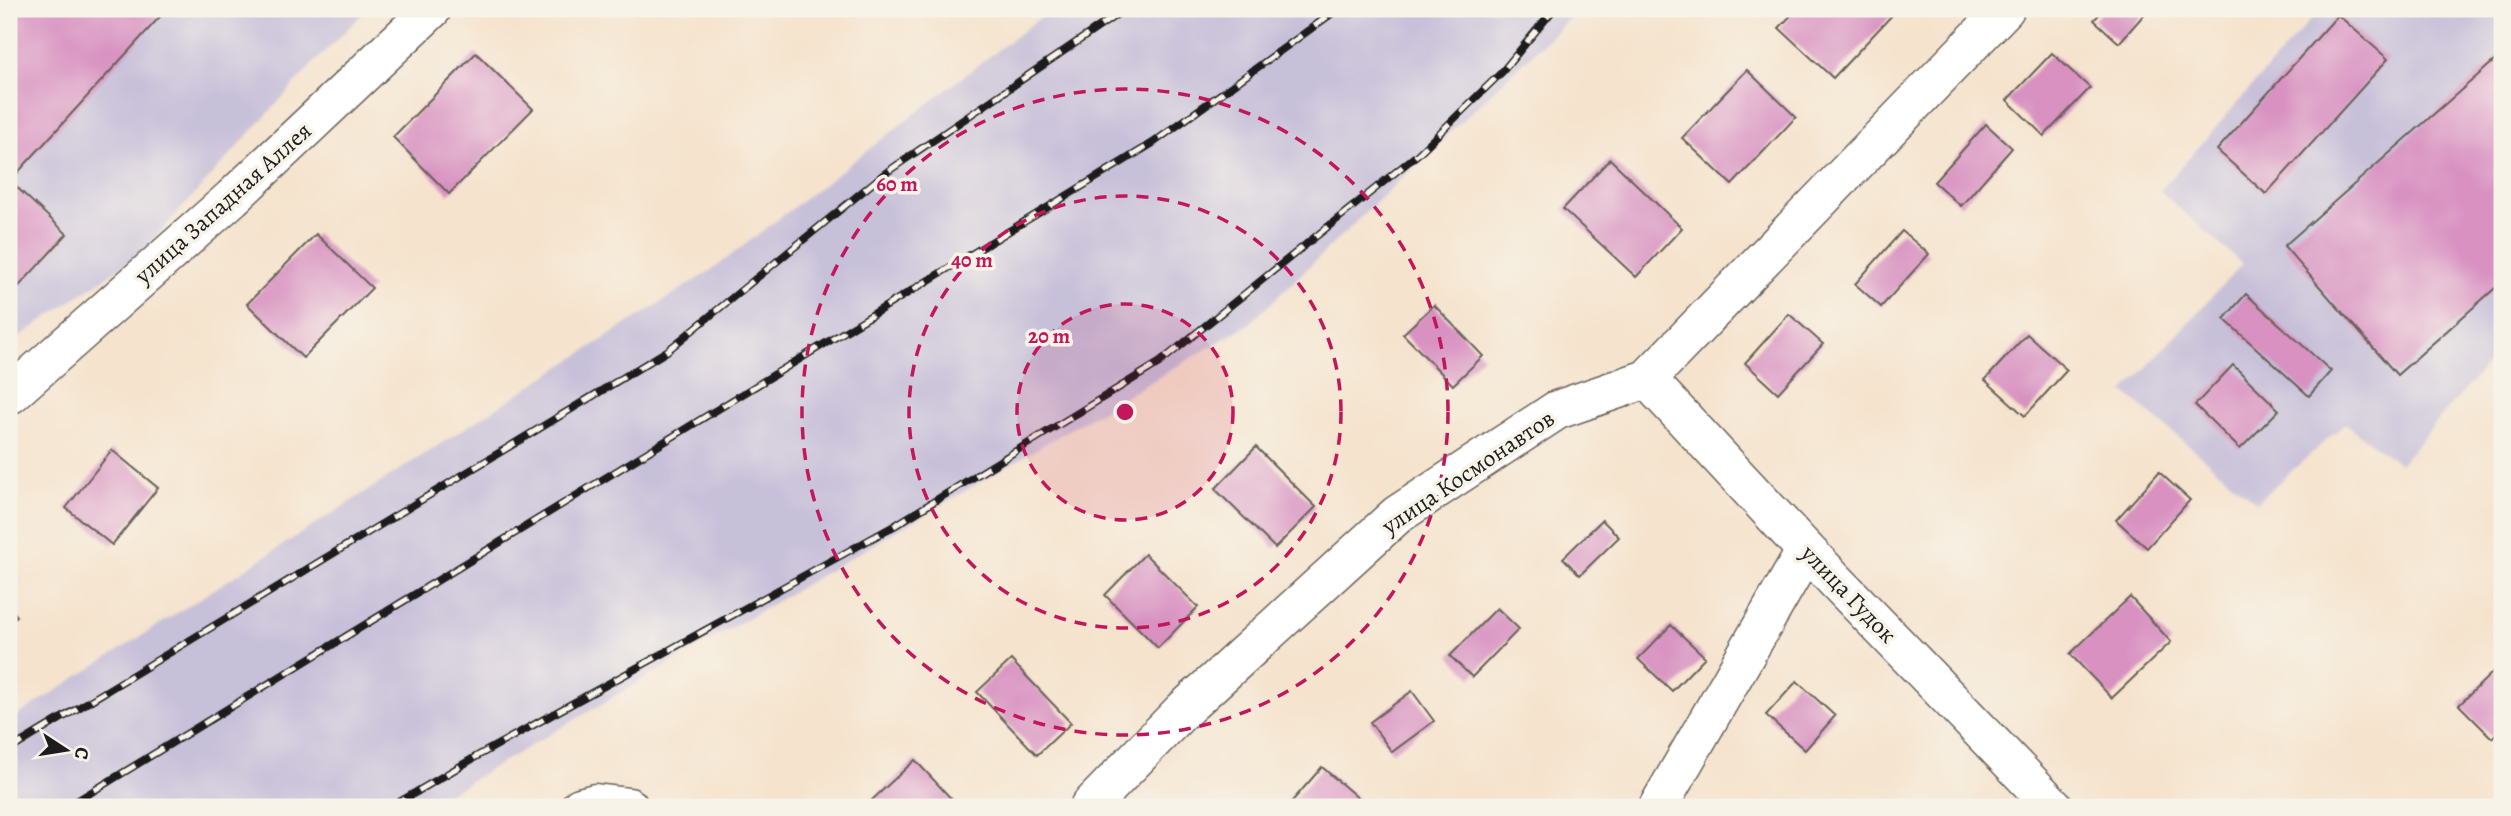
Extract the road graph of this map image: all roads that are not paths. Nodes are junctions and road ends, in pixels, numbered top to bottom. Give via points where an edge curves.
1 (432, 9) edge
2 (2005, 9) edge
3 (1647, 379) junction
4 (11, 394) dead end
5 (1806, 550) junction
6 (580, 807) edge
7 (629, 807) edge
8 (1089, 807) edge
9 (1658, 807) edge
10 (2054, 807) edge

1 - 4 street, улица Западная Аллея via 232,198
2 - 3 street, улица Космонавтов
3 - 5 street, улица Гудок
3 - 8 street, улица Космонавтов via 1556,410 1397,514 1182,711
5 - 9 street
5 - 10 street, улица Гудок
6 - 7 street via 595,803

